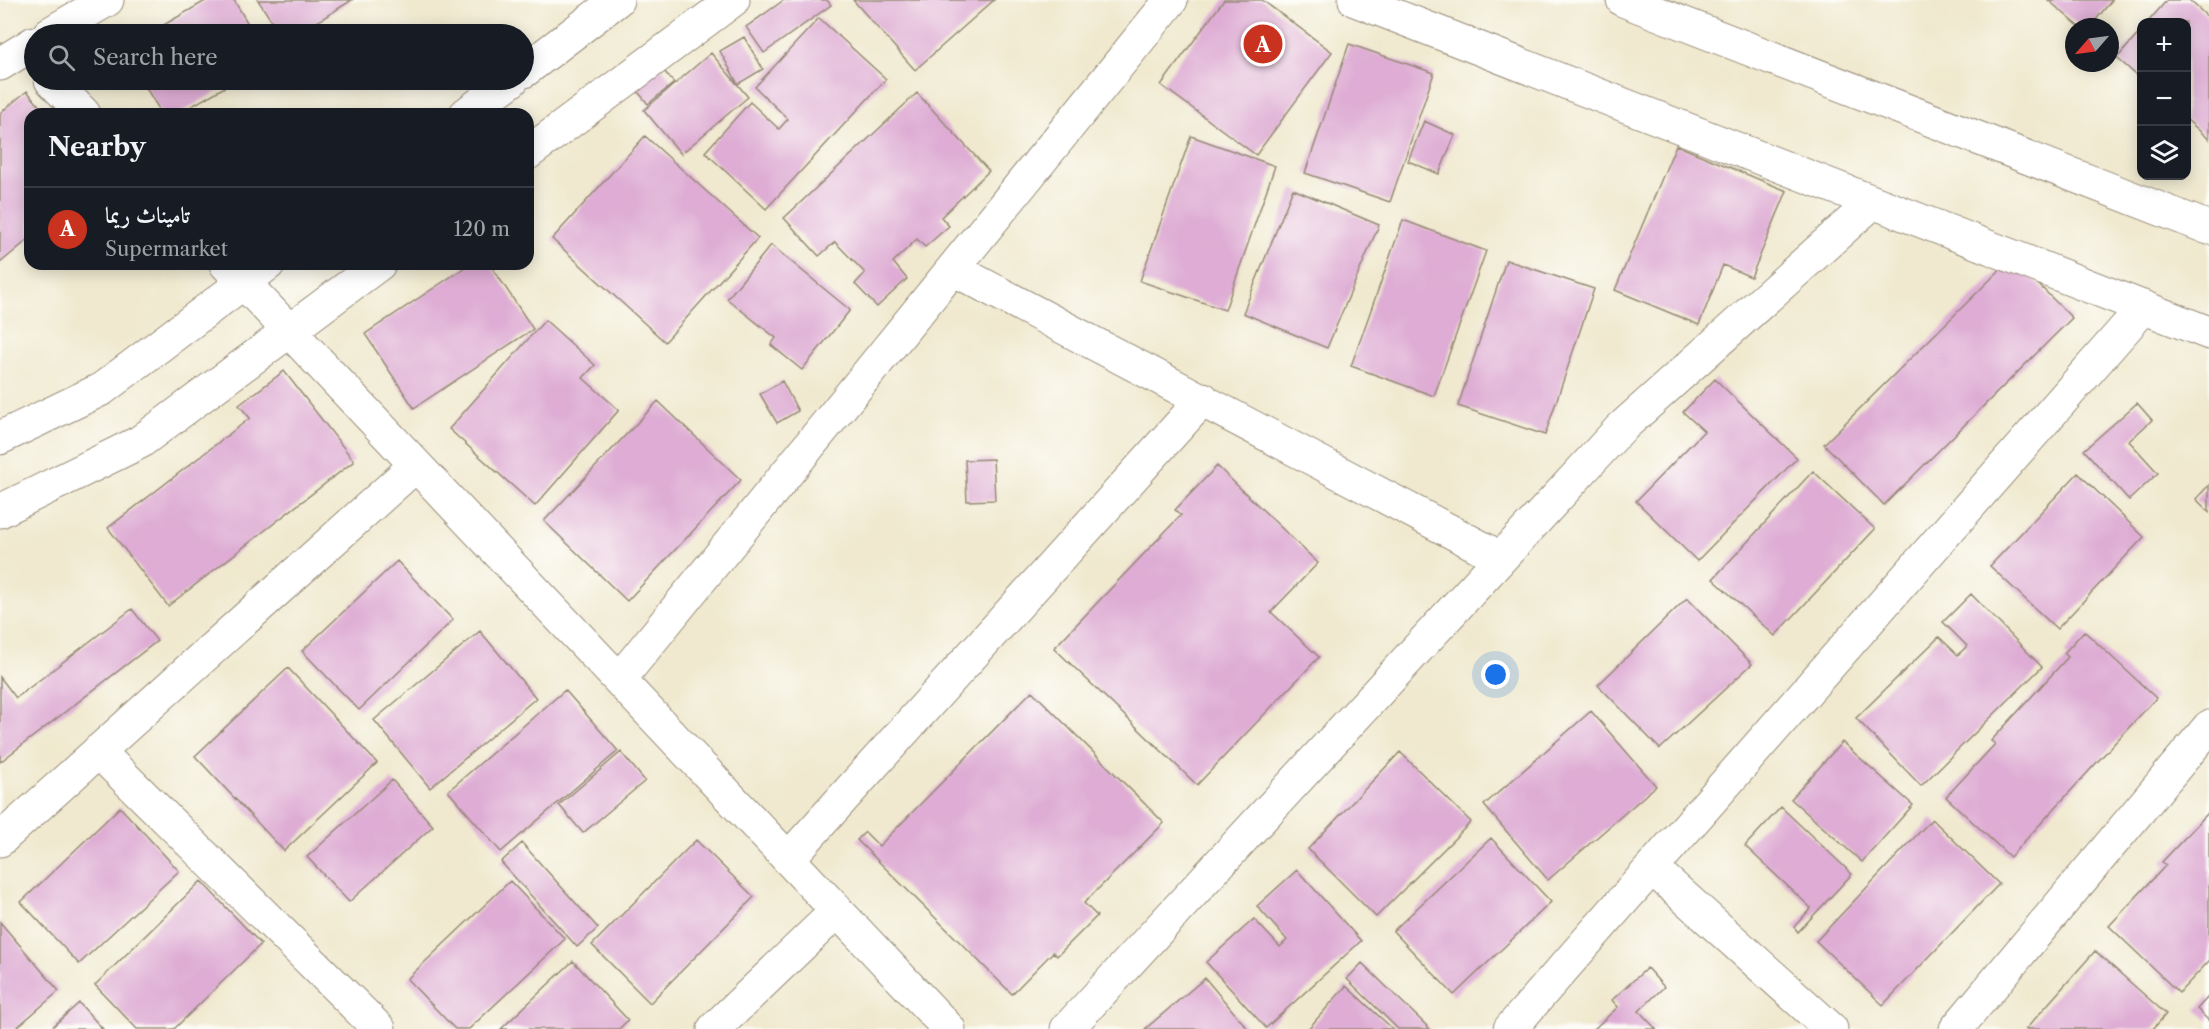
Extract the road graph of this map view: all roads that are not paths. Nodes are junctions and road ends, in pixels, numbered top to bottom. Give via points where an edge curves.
1 (107, 0) edge
2 (617, 0) edge
3 (733, 0) edge
4 (1171, 0) edge
5 (1355, 0) edge
6 (1623, 0) edge
7 (70, 24) edge
8 (534, 63) edge
9 (61, 90) edge
10 (498, 90) edge
11 (78, 108) edge
12 (474, 108) edge
13 (534, 149) edge
14 (1873, 202) junction
15 (2209, 228) edge
16 (953, 268) junction
17 (245, 270) edge
18 (371, 270) edge
19 (2144, 307) junction
20 (290, 331) junction
21 (2209, 333) edge
22 (1203, 399) junction
23 (0, 438) edge
24 (416, 465) junction
25 (0, 512) edge
26 (1501, 558) junction
27 (619, 680) junction
28 (2209, 727) edge
29 (99, 751) junction
30 (0, 840) edge
31 (788, 859) junction
32 (1652, 868) junction
33 (837, 911) junction
34 (379, 1029) edge
35 (714, 1029) edge
36 (949, 1029) edge
37 (1067, 1029) edge
38 (1510, 1029) edge
39 (1831, 1029) edge
40 (1956, 1029) edge

1 - 7 street
2 - 8 street
3 - 13 street
4 - 16 street
5 - 14 street
6 - 15 street
9 - 11 street
10 - 12 street
14 - 19 street
14 - 26 street via 1620,429
16 - 22 street
16 - 27 street
17 - 20 street
17 - 23 street via 102,389
18 - 20 street
19 - 21 street
19 - 32 street
20 - 24 street
20 - 25 street via 140,442
22 - 26 street
22 - 31 street
24 - 27 street
24 - 29 street
26 - 37 street
27 - 31 street
28 - 40 street
29 - 30 street
29 - 34 street
31 - 33 street
32 - 38 street
32 - 39 street
33 - 35 street
33 - 36 street

